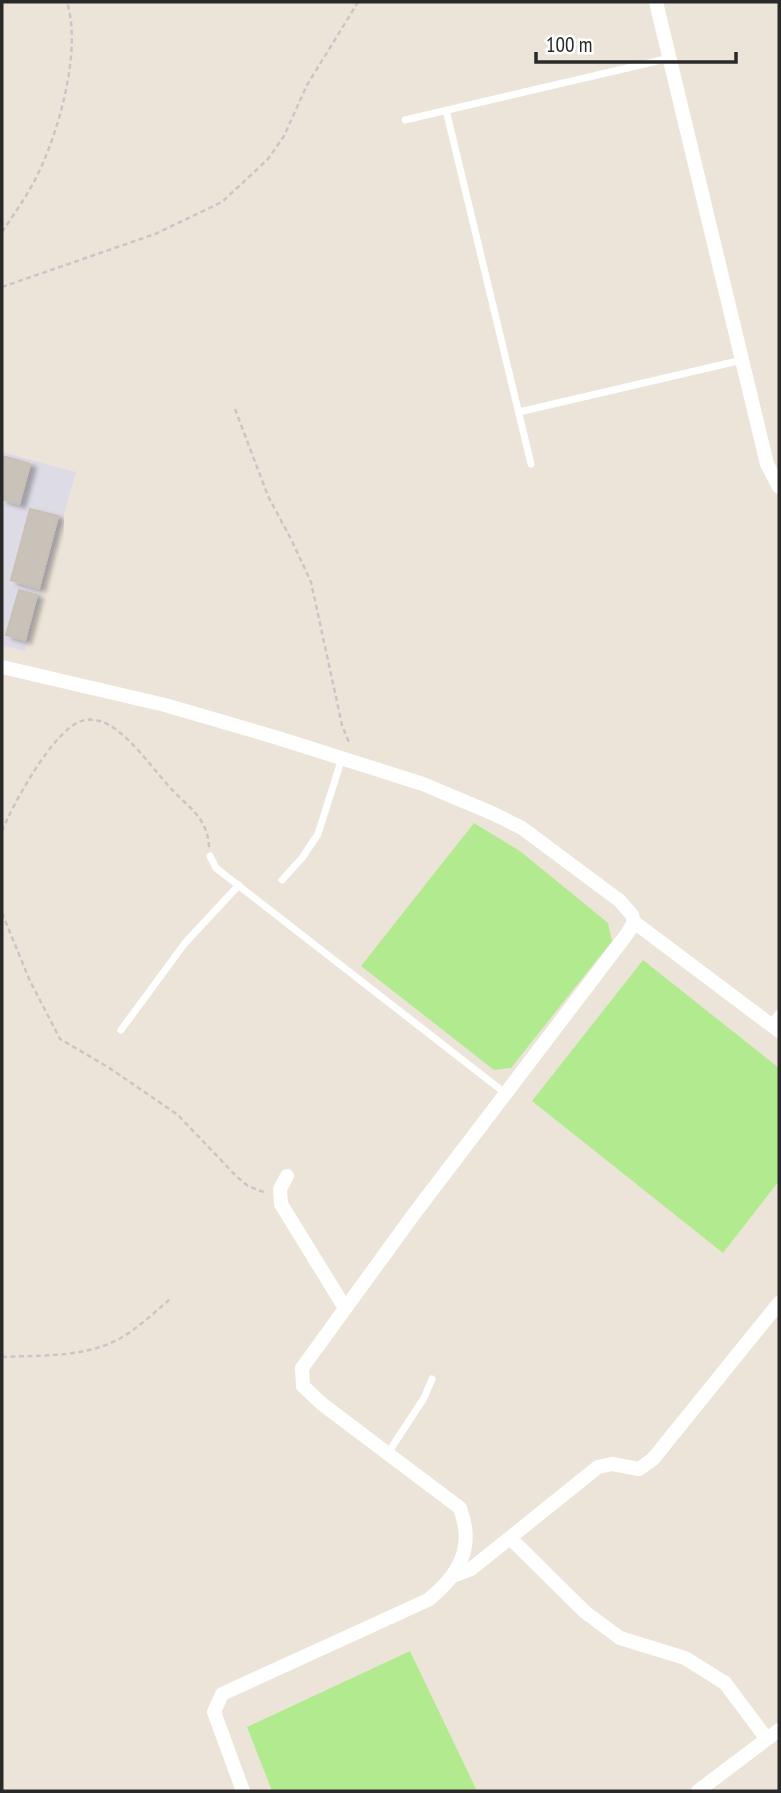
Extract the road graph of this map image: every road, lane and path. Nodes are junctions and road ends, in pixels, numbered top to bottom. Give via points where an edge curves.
1 (67, 2) edge
2 (358, 2) edge
3 (656, 2) edge
4 (671, 58) junction
5 (446, 110) junction
6 (405, 120) dead end
7 (2, 232) edge
8 (2, 287) edge
9 (742, 360) junction
10 (235, 409) dead end
11 (519, 412) junction
12 (531, 464) dead end
13 (779, 487) edge
14 (2, 667) edge
15 (346, 752) junction
16 (2, 831) edge
17 (210, 856) joint
18 (282, 880) dead end
19 (239, 885) junction
20 (2, 914) edge
21 (634, 922) junction
22 (776, 1023) edge
23 (121, 1030) dead end
24 (505, 1093) junction
25 (287, 1176) dead end
26 (280, 1196) junction
27 (170, 1299) dead end
28 (779, 1303) edge
29 (345, 1308) junction
30 (2, 1357) edge
31 (432, 1379) dead end
32 (388, 1454) junction
33 (510, 1538) junction
34 (452, 1576) junction
35 (773, 1734) edge
36 (243, 1791) edge
37 (698, 1791) edge

1 - 7 path via 70,63 58,117 37,176
2 - 8 path via 307,85 276,148 222,202 155,234
3 - 4 street
4 - 5 lane
4 - 9 street
5 - 6 lane
5 - 11 lane
9 - 11 lane
9 - 13 street via 767,464
10 - 15 path via 268,496 310,582
11 - 12 lane
14 - 15 street
15 - 18 lane via 318,834
15 - 21 street via 522,828 620,901
16 - 17 path via 18,796 58,740 77,722 88,719 121,735 197,814 207,828
17 - 19 lane via 216,868
19 - 23 lane via 185,943
19 - 24 lane
20 - 26 path via 44,1013 60,1038 178,1115 248,1186
21 - 22 street
21 - 24 street
24 - 29 street
25 - 26 street
26 - 29 street via 284,1211
27 - 30 path via 121,1338 98,1348
28 - 33 street via 653,1459 639,1469 598,1467
29 - 32 street via 302,1368 303,1386
31 - 32 lane
32 - 34 street via 460,1508 466,1542 461,1565
33 - 34 street via 471,1569
33 - 35 street via 585,1612 620,1637 685,1658 726,1683
34 - 36 street via 428,1600 222,1695 215,1708 216,1720
35 - 37 street

